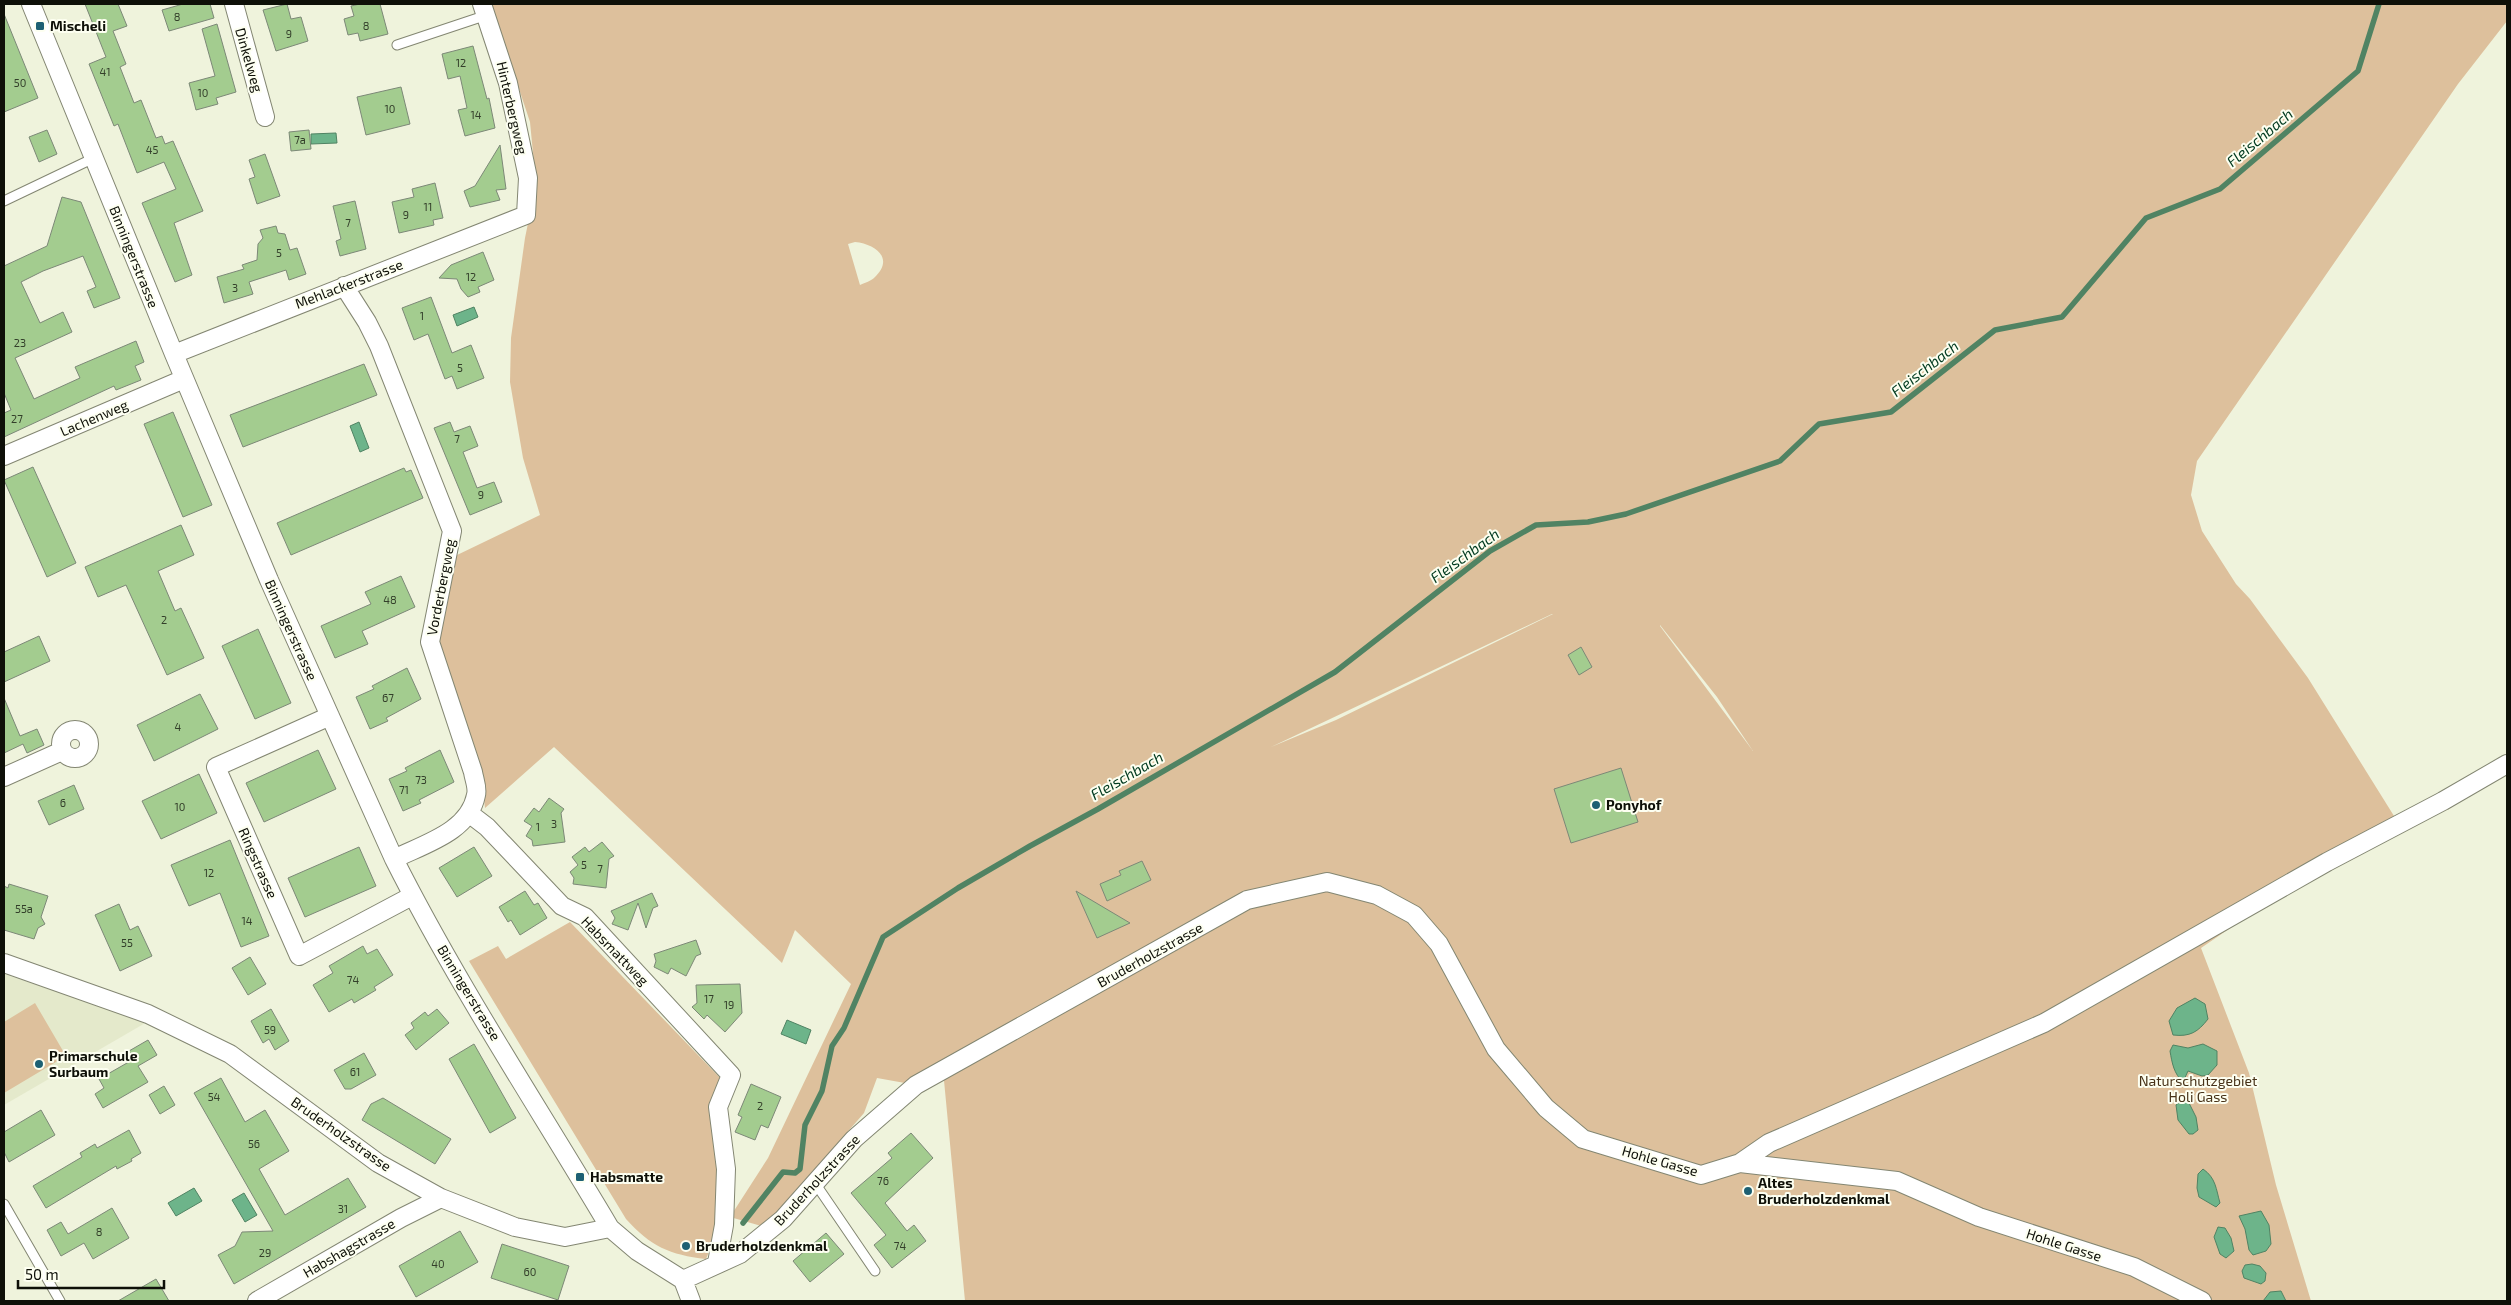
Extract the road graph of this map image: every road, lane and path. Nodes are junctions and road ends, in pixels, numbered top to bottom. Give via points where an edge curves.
1 (30, 4) edge
2 (234, 4) edge
3 (485, 9) edge
4 (397, 45) dead end
5 (265, 117) dead end
6 (94, 158) junction
7 (4, 201) edge
8 (526, 215) joint
9 (344, 286) junction
10 (174, 354) junction
11 (184, 379) junction
12 (4, 456) edge
13 (330, 716) junction
14 (62, 751) dead end
15 (2507, 764) edge
16 (4, 777) edge
17 (470, 814) junction
18 (394, 859) junction
19 (412, 896) junction
20 (1246, 900) joint
21 (4, 963) edge
22 (1740, 1163) junction
23 (815, 1183) junction
24 (441, 1198) junction
25 (4, 1204) edge
26 (610, 1228) junction
27 (717, 1263) junction
28 (875, 1271) dead end
29 (683, 1280) junction
30 (60, 1301) edge
31 (258, 1301) edge
32 (691, 1301) edge
33 (2202, 1301) edge

1 - 6 street, Binningerstrasse
2 - 5 street, Dinkelweg
3 - 4 lane
3 - 8 street, Hinterbergweg via 508,83 528,178
6 - 7 lane
6 - 10 street, Binningerstrasse
8 - 9 street, Mehlackerstrasse
9 - 10 street, Mehlackerstrasse
9 - 17 street, Vorderbergweg via 368,322 379,346 452,531 430,642 477,793
10 - 11 street, Binningerstrasse
11 - 12 street, Lachenweg
11 - 13 street, Binningerstrasse
13 - 18 street, Binningerstrasse
13 - 19 street, Ringstrasse via 216,767 299,956
14 - 16 street
15 - 22 street via 2305,874 2044,1023 1769,1143
17 - 18 street via 452,830
17 - 27 street, Habsmattweg via 488,827 562,906 584,917 731,1074 718,1107 726,1169 724,1225
18 - 19 street, Binningerstrasse
19 - 26 street, Binningerstrasse
20 - 22 street, Hohle Gasse via 1327,882 1378,895 1414,915 1440,944 1496,1050 1546,1108 1583,1138 1701,1175
20 - 23 street, Bruderholzstrasse via 916,1085 854,1139
21 - 24 street, Bruderholzstrasse via 148,1014 230,1054 378,1163
22 - 33 street, Hohle Gasse via 1897,1181 1978,1217 2134,1267
23 - 27 street, Bruderholzstrasse via 783,1219 740,1254
23 - 28 lane
24 - 26 street, Bruderholzstrasse via 515,1227 566,1237
24 - 31 street, Habshagstrasse
25 - 30 lane
26 - 29 street via 637,1251
27 - 29 street, Bruderholzstrasse
29 - 32 street

